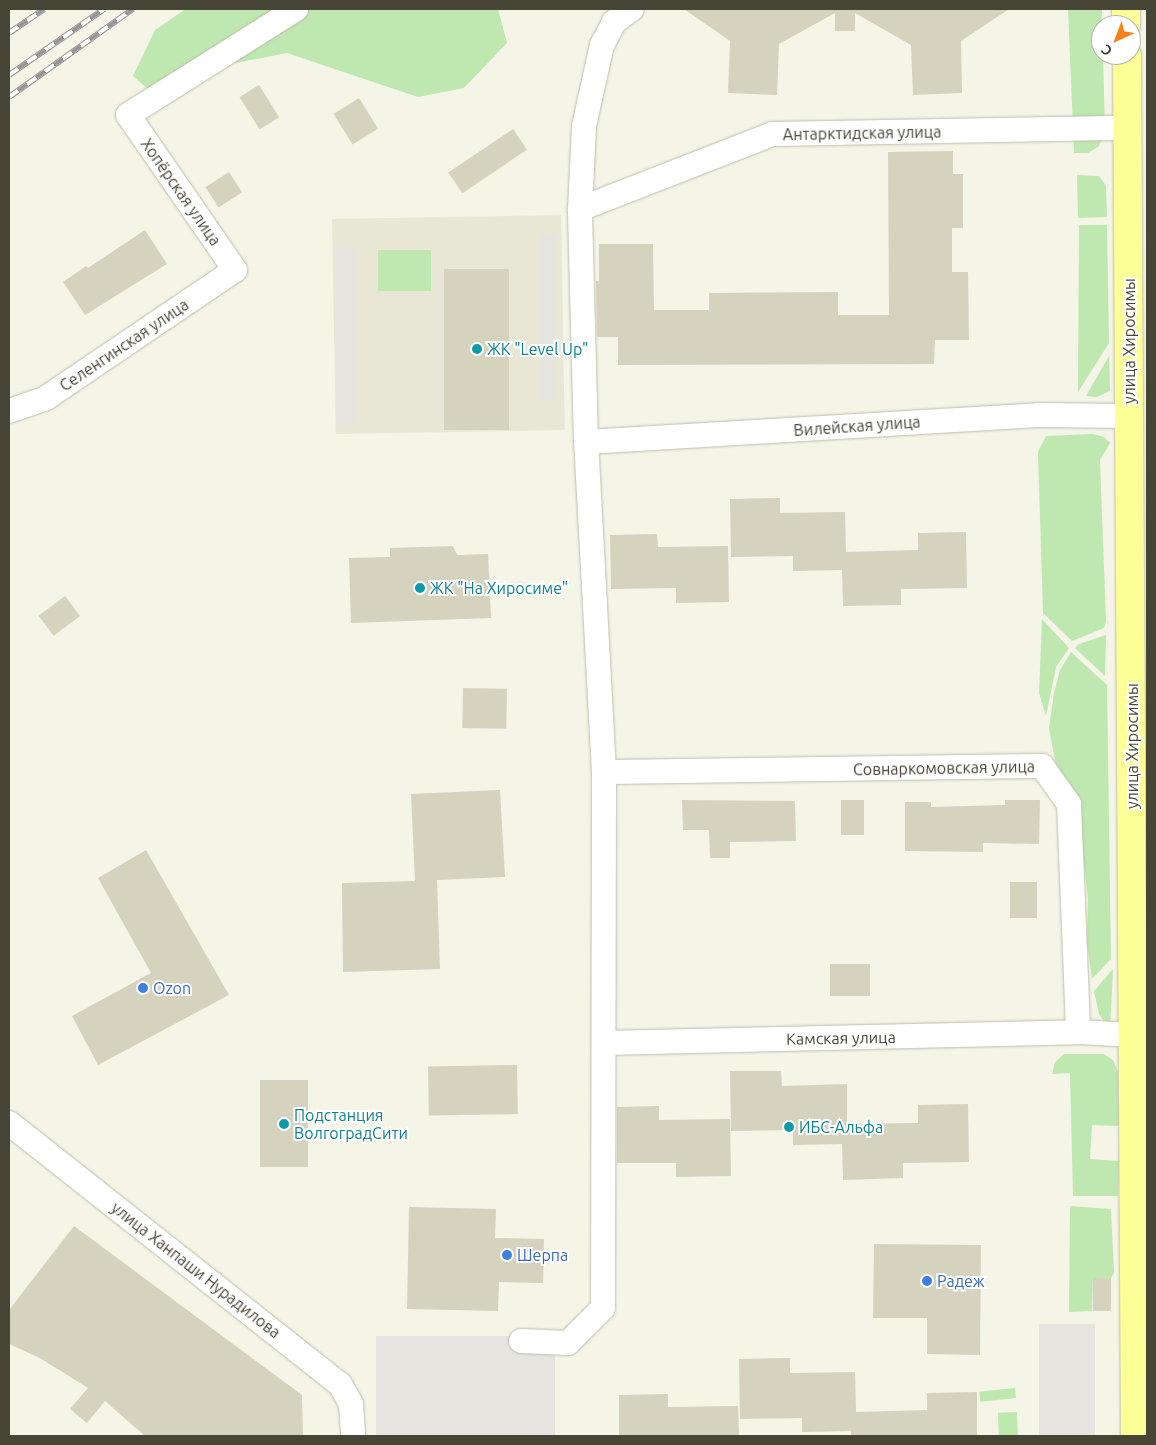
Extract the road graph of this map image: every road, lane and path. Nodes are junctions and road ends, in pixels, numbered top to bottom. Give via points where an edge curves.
1 (296, 9) edge
2 (632, 9) edge
3 (1127, 65) edge
4 (1127, 128) junction
5 (580, 208) junction
6 (235, 270) joint
7 (9, 411) edge
8 (1129, 416) junction
9 (586, 442) junction
10 (604, 772) junction
11 (1078, 1032) junction
12 (1134, 1035) junction
13 (604, 1043) junction
14 (9, 1122) edge
15 (521, 1341) dead end
16 (353, 1436) edge
17 (1135, 1436) edge

1 - 6 street, Хопёрская улица via 128,115
2 - 5 street via 614,22 602,45 584,126
3 - 4 main road, улица Хиросимы
4 - 5 street, Антарктидская улица via 772,134
4 - 8 main road, улица Хиросимы
5 - 9 street
6 - 7 street, Селенгинская улица via 46,398
8 - 9 street, Вилейская улица via 1038,415
8 - 12 main road, улица Хиросимы
9 - 10 street
10 - 11 street, Совнаркомовская улица via 1042,766 1069,804
10 - 13 street
11 - 12 street
11 - 13 street, Камская улица
12 - 17 main road, улица Хиросимы
13 - 15 street via 603,1308 568,1343
14 - 16 street, улица Ханпаши Нурадилова via 340,1384 351,1404

